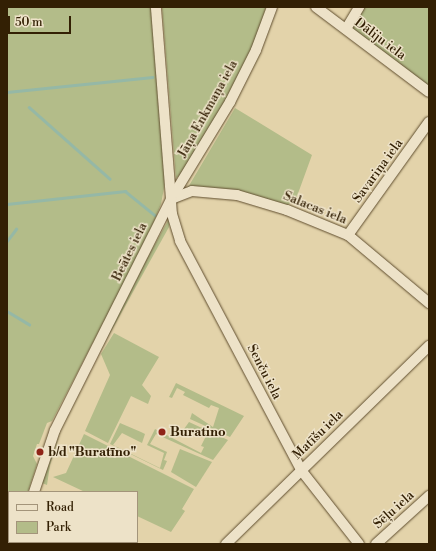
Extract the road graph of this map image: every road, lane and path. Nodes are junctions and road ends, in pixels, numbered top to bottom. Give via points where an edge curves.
1 (156, 7) edge
2 (272, 7) edge
3 (316, 7) edge
4 (359, 7) edge
5 (346, 29) junction
6 (429, 92) edge
7 (429, 122) edge
8 (171, 199) junction
9 (348, 235) junction
10 (429, 303) edge
11 (429, 346) edge
12 (301, 470) junction
13 (34, 491) edge
14 (429, 496) edge
15 (226, 544) edge
16 (359, 544) edge
17 (376, 544) edge

1 - 8 street
2 - 8 street, Jāņa Enkmaņa iela via 256,50 230,102
3 - 5 street, Dāliju iela
4 - 5 street
5 - 6 street, Dāliju iela
7 - 9 street, Savariņa iela
8 - 9 street, Salacas iela via 192,191 237,195 287,210
8 - 12 street, Senču iela via 172,214 180,241
8 - 13 street, Beātes iela via 56,426
9 - 10 street, Salacas iela
11 - 12 street, Matīšu iela
12 - 15 street, Matīšu iela
12 - 16 street, Senču iela
14 - 17 street, Sēļu iela

